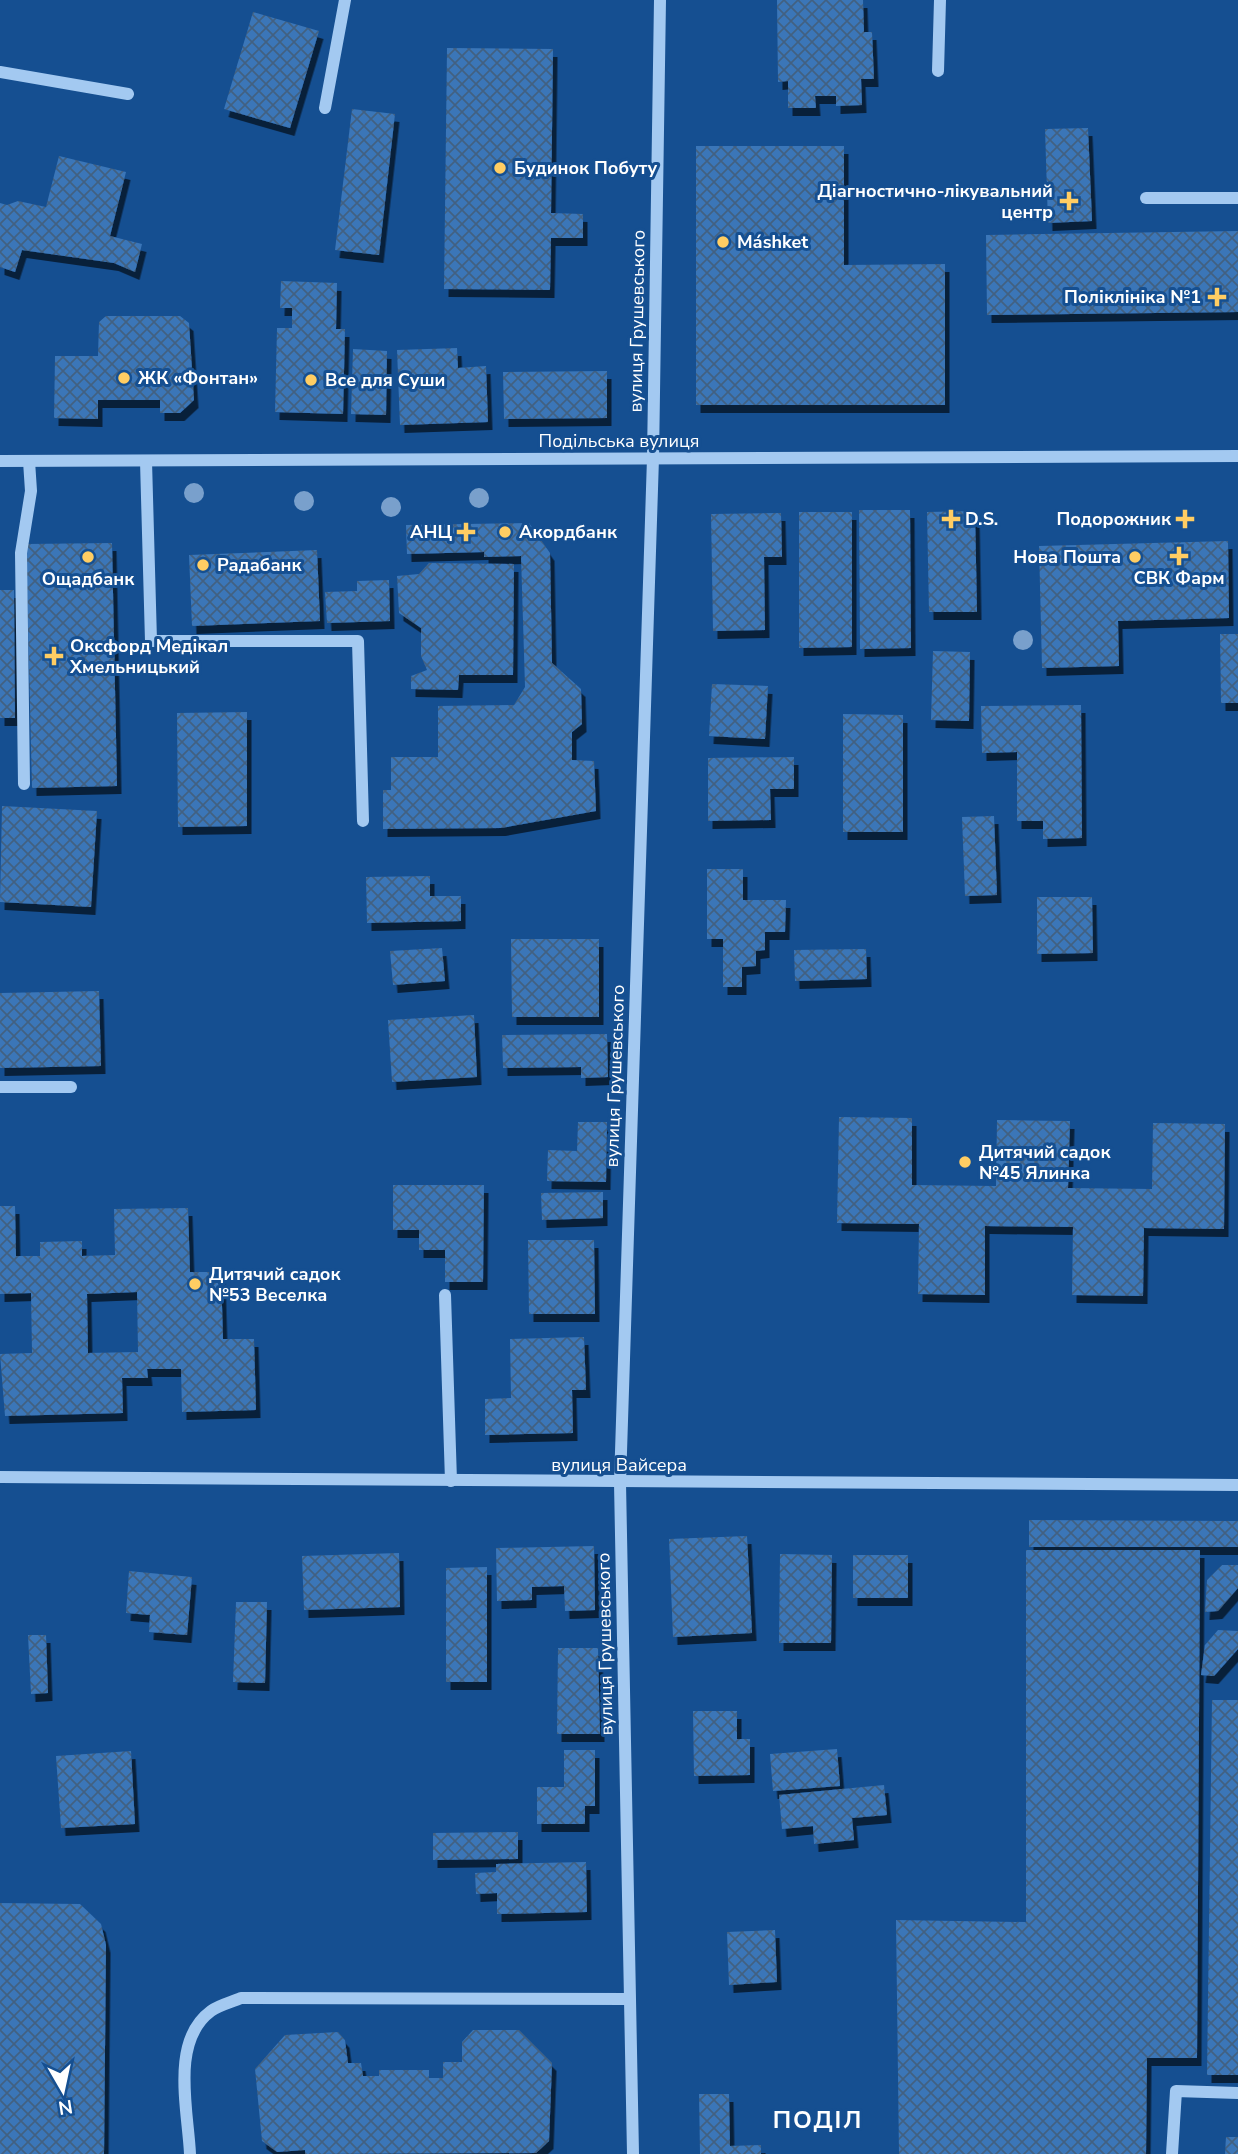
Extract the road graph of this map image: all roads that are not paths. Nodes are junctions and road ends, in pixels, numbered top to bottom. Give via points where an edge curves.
1 (345, 0) edge
2 (660, 0) edge
3 (940, 0) edge
4 (938, 71) dead end
5 (0, 72) edge
6 (128, 94) dead end
7 (325, 108) dead end
8 (1146, 198) dead end
9 (1238, 198) edge
10 (1238, 456) edge
11 (653, 458) junction
12 (0, 461) edge
13 (29, 461) junction
14 (146, 461) junction
15 (24, 784) dead end
16 (363, 821) dead end
17 (0, 1087) edge
18 (71, 1087) dead end
19 (445, 1295) dead end
20 (0, 1477) edge
21 (451, 1481) junction
22 (620, 1483) junction
23 (1238, 1485) edge
24 (629, 1999) junction
25 (1238, 2093) edge
26 (190, 2154) edge
27 (633, 2154) edge
28 (1172, 2154) edge

1 - 7 street
2 - 11 street, вулиця Грушевського
3 - 4 street
5 - 6 street
8 - 9 street
10 - 11 street, Подільська вулиця
11 - 14 street, Подільська вулиця
11 - 22 street, вулиця Грушевського
12 - 13 street, Подільська вулиця
13 - 14 street, Подільська вулиця
13 - 15 street via 31,491 21,553
14 - 16 street via 151,641 358,641
17 - 18 street
19 - 21 street
20 - 21 street, вулиця Вайсера
21 - 22 street, вулиця Вайсера
22 - 23 street, вулиця Вайсера
22 - 24 street, вулиця Грушевського
24 - 26 street via 241,1998 211,2011 190,2035 186,2061
24 - 27 street, вулиця Грушевського
25 - 28 street via 1176,2091

